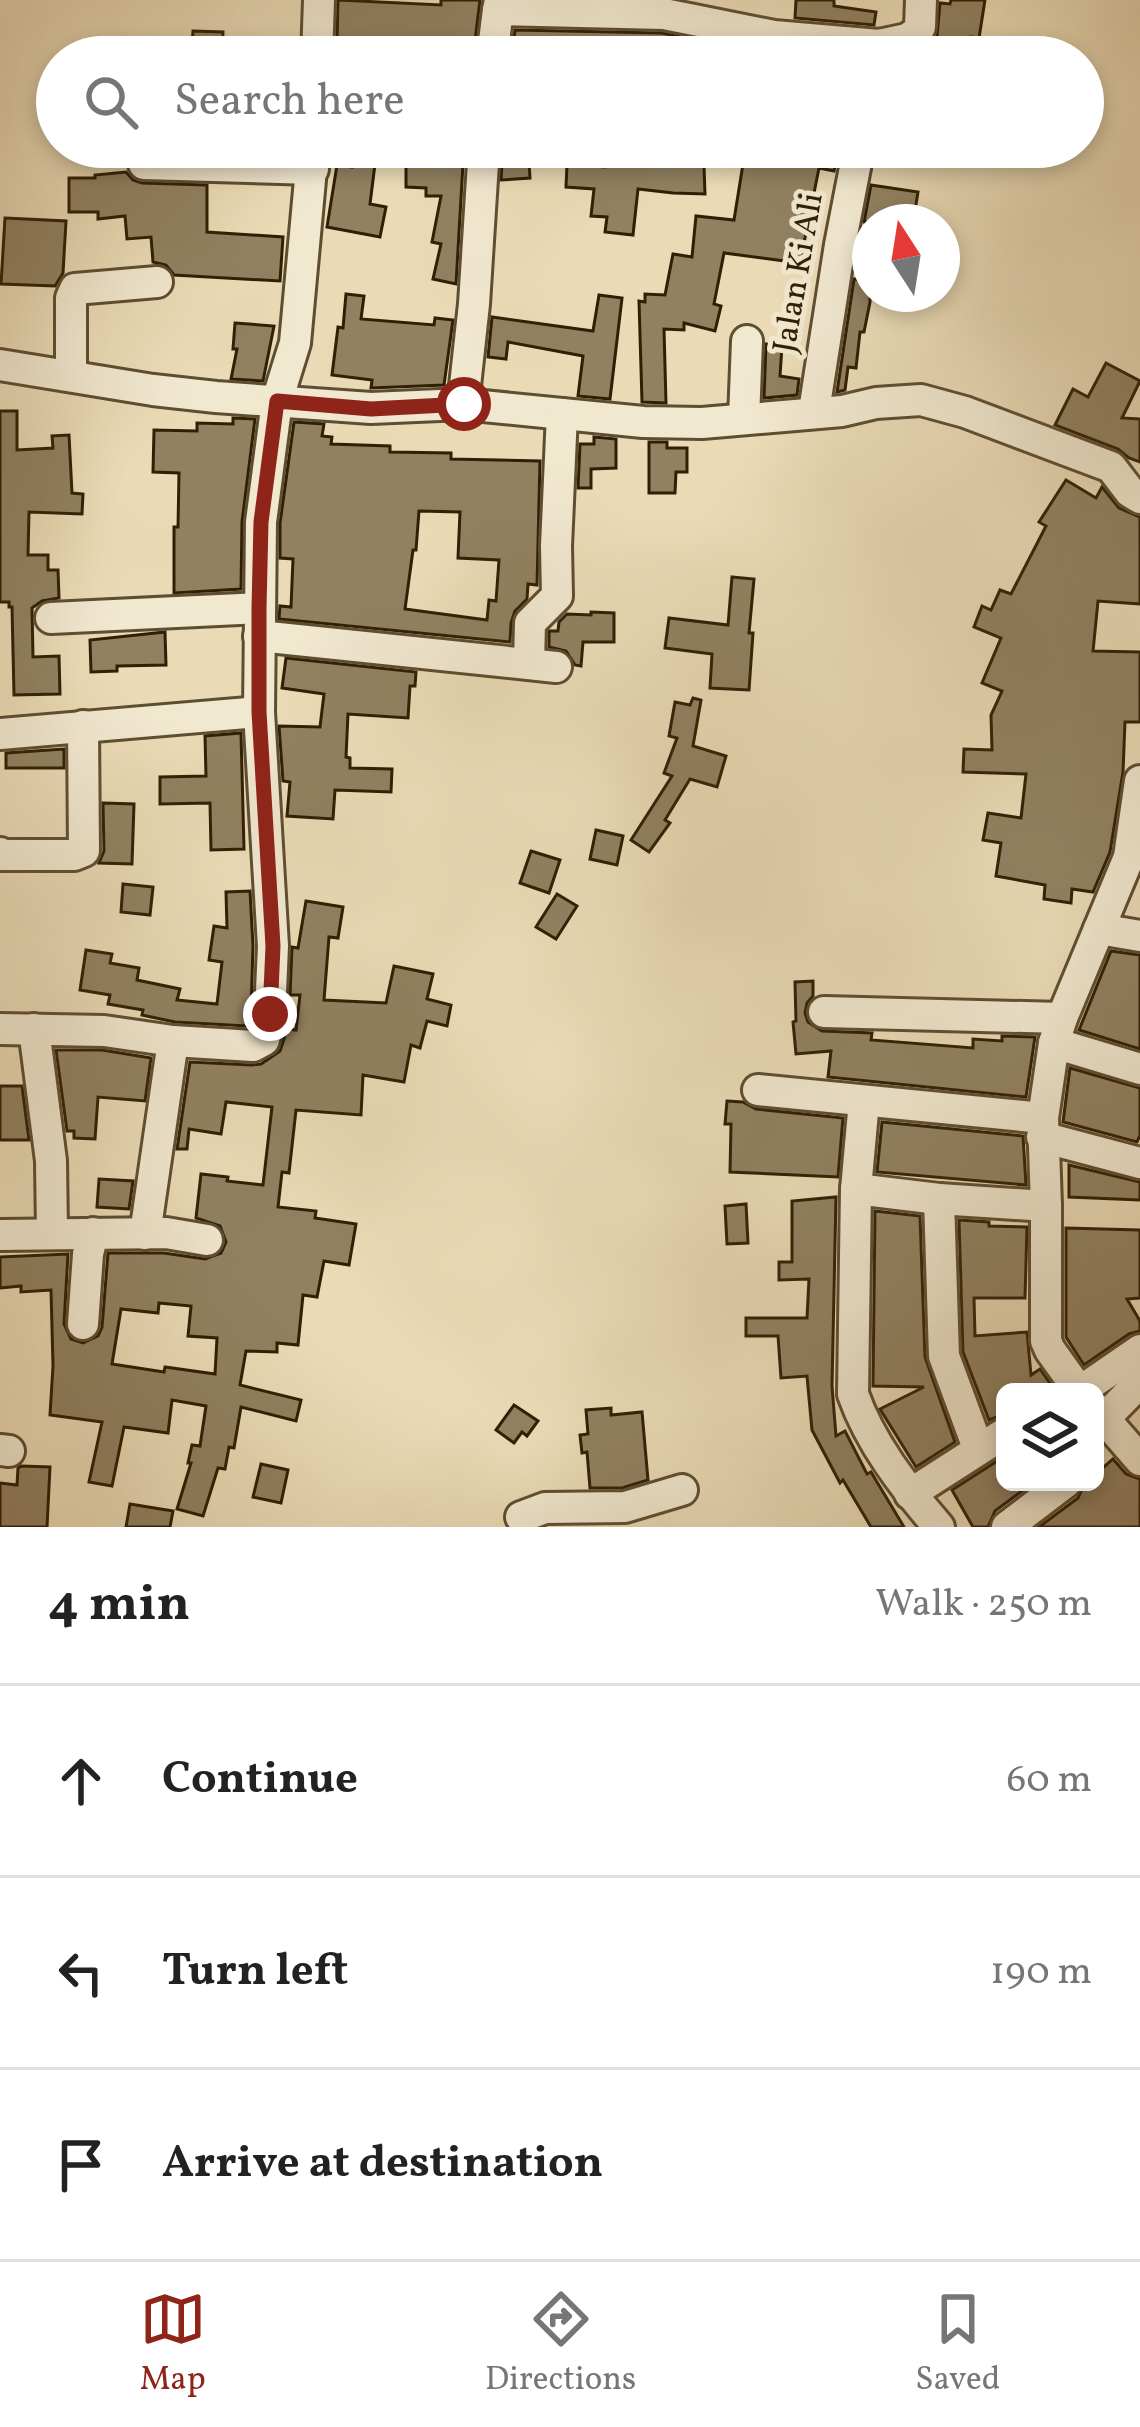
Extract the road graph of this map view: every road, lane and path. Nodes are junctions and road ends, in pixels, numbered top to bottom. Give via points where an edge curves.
1 (318, 0) edge
2 (921, 0) edge
3 (499, 5) edge
4 (317, 36) edge
5 (495, 36) edge
6 (783, 36) edge
7 (909, 36) edge
8 (312, 168) edge
9 (483, 168) edge
10 (855, 168) edge
11 (157, 282) dead end
12 (747, 341) dead end
13 (0, 364) edge
14 (71, 376) junction
15 (277, 401) junction
16 (464, 404) junction
17 (814, 411) junction
18 (562, 414) junction
19 (744, 419) junction
20 (1140, 498) edge
21 (51, 619) dead end
22 (259, 622) junction
23 (259, 712) junction
24 (83, 726) junction
25 (0, 734) edge
26 (1140, 781) edge
27 (0, 853) edge
28 (1134, 858) edge
29 (1099, 929) junction
30 (1140, 936) edge
31 (824, 1012) dead end
32 (0, 1029) edge
33 (34, 1029) junction
34 (1058, 1031) junction
35 (172, 1041) junction
36 (1140, 1069) edge
37 (758, 1090) dead end
38 (864, 1101) junction
39 (1042, 1128) junction
40 (1140, 1163) edge
41 (856, 1189) junction
42 (939, 1199) junction
43 (1046, 1206) junction
44 (52, 1233) junction
45 (93, 1233) junction
46 (146, 1234) junction
47 (0, 1235) edge
48 (207, 1240) dead end
49 (83, 1324) dead end
50 (1140, 1350) edge
51 (1140, 1382) edge
52 (1074, 1383) edge
53 (1093, 1383) edge
54 (1115, 1432) edge
55 (992, 1441) edge
56 (682, 1490) dead end
57 (1054, 1491) edge
58 (910, 1494) junction
59 (521, 1516) dead end
60 (628, 1517) edge
61 (939, 1527) edge
62 (1006, 1527) edge

1 - 4 street
2 - 7 street via 920,27
3 - 5 street
3 - 6 street via 664,14
8 - 15 street via 295,343
9 - 16 street
10 - 17 street, Jalan Ki Ali
11 - 14 street via 75,289
12 - 19 street
13 - 14 street
14 - 15 street
15 - 16 street via 371,409
15 - 22 street via 261,522
16 - 18 street
17 - 19 street
17 - 20 street via 921,400 1111,467
18 - 19 street
18 - 22 street via 557,596 530,623 542,666
21 - 22 street
22 - 23 street
23 - 24 street
23 - 35 street via 273,946 267,1027 254,1046
24 - 25 street
24 - 27 street via 84,850
26 - 28 street
28 - 29 street
29 - 30 street
29 - 34 street
31 - 34 street
32 - 33 street
33 - 35 street
33 - 44 street
34 - 36 street
34 - 39 street
35 - 46 street
37 - 38 street
38 - 39 street
38 - 41 street
39 - 40 street
39 - 43 street
41 - 42 street
41 - 58 street via 853,1394
42 - 43 street
42 - 55 street via 944,1356
43 - 52 street via 1046,1341
44 - 45 street
44 - 47 street
45 - 46 street
45 - 49 street
46 - 48 street
50 - 53 street
51 - 54 street
55 - 58 street
56 - 60 street
57 - 62 street
58 - 61 street
59 - 60 street via 545,1508

